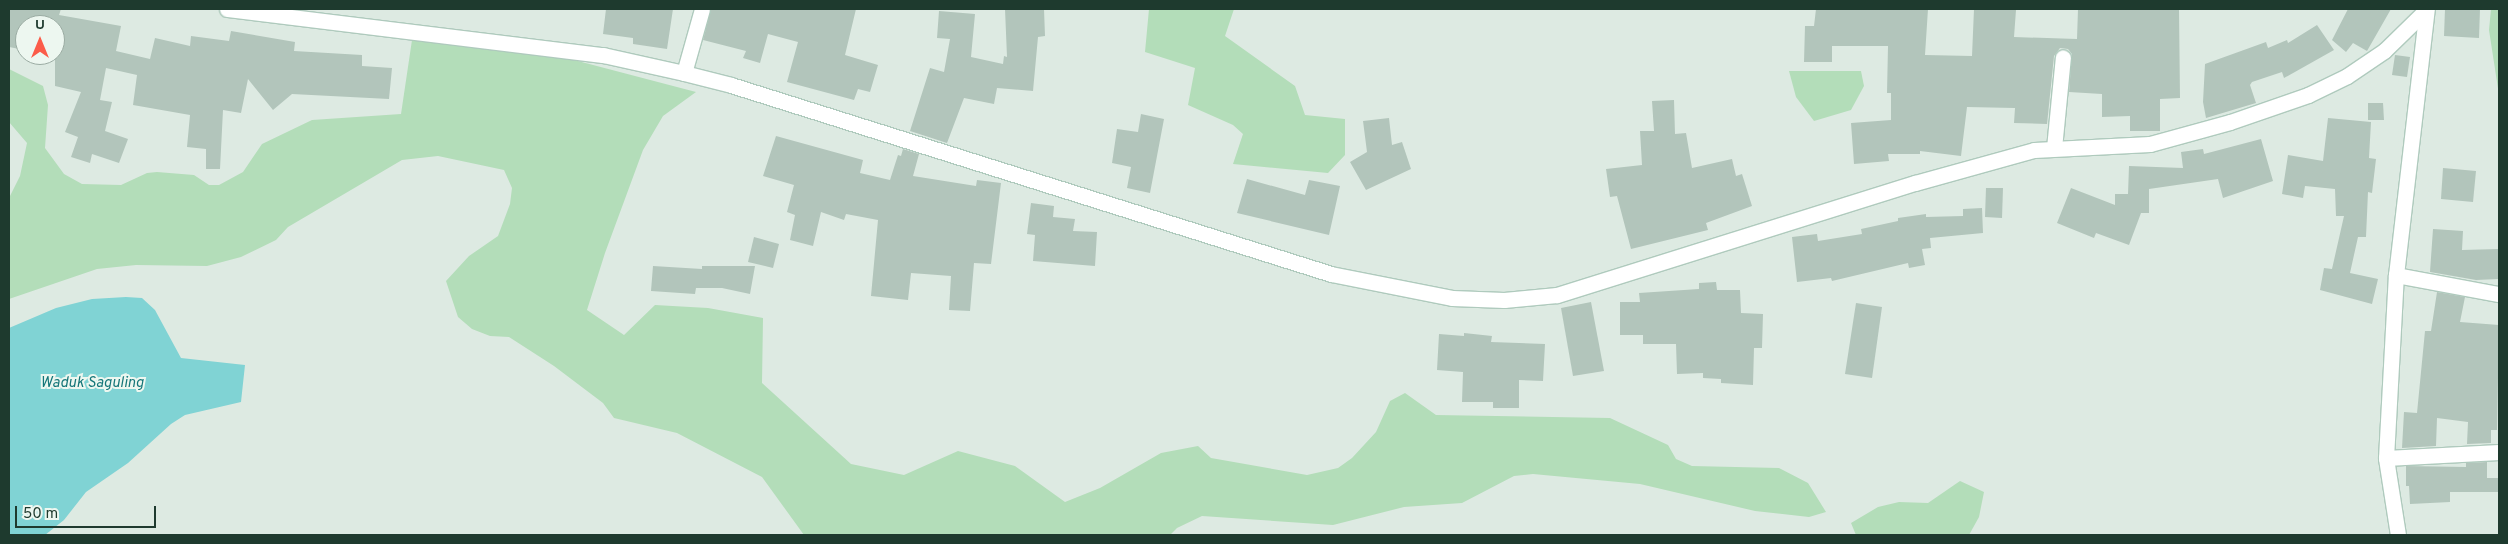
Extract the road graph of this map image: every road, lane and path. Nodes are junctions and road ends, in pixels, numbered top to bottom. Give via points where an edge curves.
1 (227, 9) edge
2 (702, 9) edge
3 (2426, 10) edge
4 (2063, 57) dead end
5 (684, 73) junction
6 (2054, 148) junction
7 (2396, 275) junction
8 (2499, 294) edge
9 (2499, 452) edge
10 (2386, 458) junction
11 (2398, 535) edge

1 - 5 street via 603,56
2 - 5 street
3 - 6 street via 2384,51 2347,76 2308,94 2150,144
3 - 7 street
4 - 6 street
5 - 6 street via 731,84 1332,274 1452,298 1504,300 1556,295 1916,183
7 - 8 street
7 - 10 street
9 - 10 street
10 - 11 street

